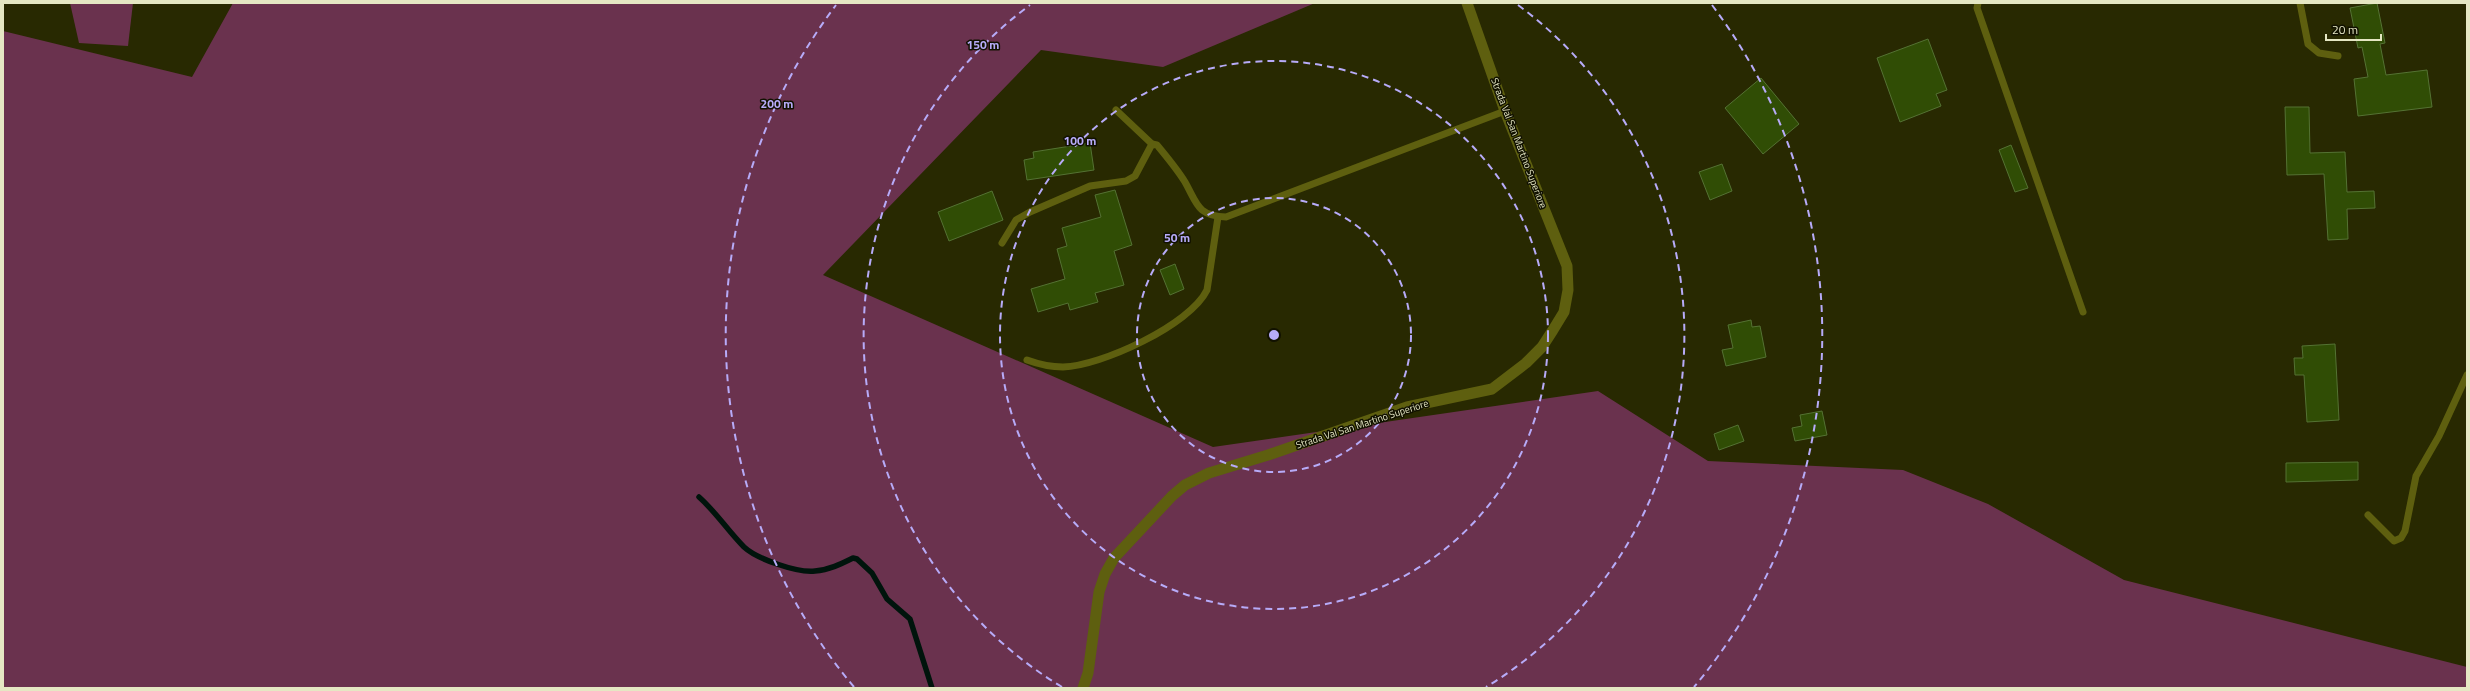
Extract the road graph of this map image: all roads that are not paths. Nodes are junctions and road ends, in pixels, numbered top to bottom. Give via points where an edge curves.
1 (1467, 3) edge
2 (1978, 3) edge
3 (2300, 3) edge
4 (2338, 56) dead end
5 (1116, 110) dead end
6 (1505, 111) junction
7 (1152, 144) junction
8 (1218, 217) junction
9 (1002, 243) dead end
10 (2083, 312) dead end
11 (1027, 360) dead end
12 (2467, 375) edge
13 (2368, 515) dead end
14 (1083, 688) edge

1 - 6 street, Strada Val San Martino Superiore
2 - 10 lane via 1977,8
3 - 4 lane via 2308,44 2319,53
5 - 7 lane
6 - 8 lane via 1226,217
6 - 14 street, Strada Val San Martino Superiore via 1567,266 1568,290 1564,312 1542,347 1506,380 1492,389 1407,407 1209,473 1185,485 1114,558 1104,574 1099,592 1088,673
7 - 8 lane via 1157,145 1186,183 1192,199 1203,210
7 - 9 lane via 1135,176 1126,181 1090,186 1030,212 1016,220
8 - 11 lane via 1207,290 1202,301 1174,324 1158,335 1075,365 1048,366
12 - 13 lane via 2439,436 2416,476 2405,531 2401,538 2394,540

